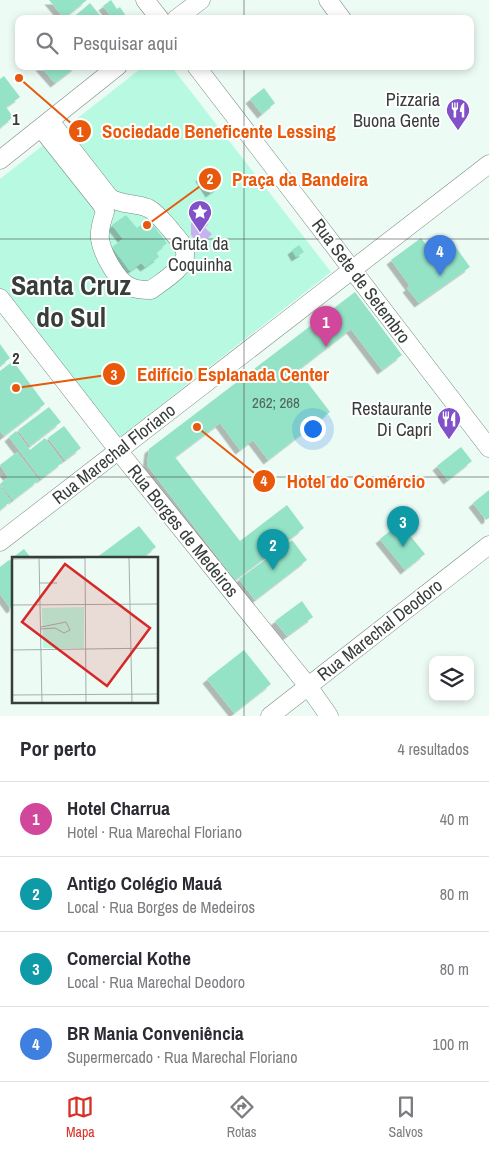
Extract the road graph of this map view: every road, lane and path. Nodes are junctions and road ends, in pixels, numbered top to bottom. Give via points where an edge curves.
1 (145, 0) edge
2 (201, 0) edge
3 (328, 0) edge
4 (157, 15) edge
5 (181, 15) edge
6 (339, 15) edge
7 (113, 70) edge
8 (199, 70) edge
9 (46, 125) junction
10 (0, 160) edge
11 (489, 164) edge
12 (352, 269) junction
13 (0, 298) edge
14 (489, 448) edge
15 (118, 450) junction
16 (0, 542) edge
17 (489, 545) edge
18 (308, 686) junction
19 (270, 716) edge
20 (329, 716) edge

1 - 4 street
2 - 5 street
3 - 6 street
7 - 9 street
8 - 12 street, Rua Sete de Setembro
9 - 9 street via 110,198 148,208 155,213 180,241 185,252 179,269 151,290 125,284 103,249 100,231 105,212 102,205
9 - 10 street
11 - 12 street, Rua Marechal Floriano
12 - 14 street, Rua Sete de Setembro
12 - 15 street, Rua Marechal Floriano
13 - 15 street, Rua Borges de Medeiros
15 - 16 street, Rua Marechal Floriano
15 - 18 street, Rua Borges de Medeiros
17 - 18 street, Rua Marechal Deodoro
18 - 19 street, Rua Marechal Deodoro
18 - 20 street, Rua Borges de Medeiros

